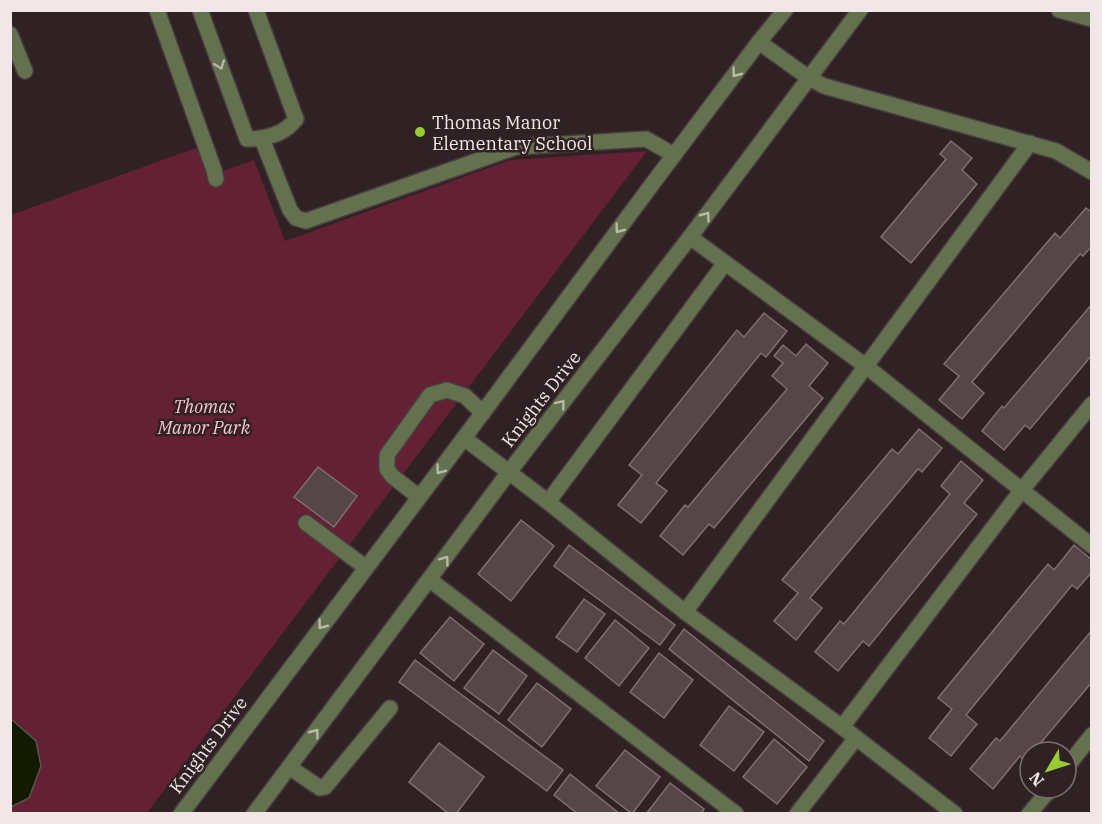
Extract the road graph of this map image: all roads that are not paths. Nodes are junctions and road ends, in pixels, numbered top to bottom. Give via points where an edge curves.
1 (157, 10) edge
2 (200, 10) edge
3 (256, 10) edge
4 (785, 10) edge
5 (860, 10) edge
6 (1059, 10) edge
7 (1089, 16) edge
8 (10, 34) edge
9 (759, 42) junction
10 (25, 71) dead end
11 (808, 78) junction
12 (262, 139) junction
13 (1030, 143) junction
14 (674, 155) junction
15 (1092, 172) edge
16 (216, 179) dead end
17 (690, 237) junction
18 (725, 263) junction
19 (867, 367) junction
20 (1092, 404) edge
21 (483, 413) junction
22 (464, 438) junction
23 (509, 472) junction
24 (1021, 491) junction
25 (419, 497) junction
26 (548, 502) junction
27 (306, 523) dead end
28 (1092, 546) edge
29 (365, 567) junction
30 (430, 580) junction
31 (685, 612) junction
32 (390, 708) dead end
33 (842, 727) junction
34 (1092, 735) edge
35 (856, 738) junction
36 (1078, 753) edge
37 (289, 767) junction
38 (1040, 800) edge
39 (181, 813) edge
40 (254, 813) edge
41 (736, 813) edge
42 (797, 813) edge
43 (955, 813) edge
44 (1029, 813) edge

1 - 16 street
2 -> 12 street via 247,139
3 - 12 street via 296,119 288,130
4 - 9 street, Knights Drive
5 - 11 street, Knights Drive
6 - 7 street
8 - 10 street
9 - 11 street
9 -> 14 street, Knights Drive
11 - 13 street via 824,86
17 -> 11 street, Knights Drive
12 - 14 street via 290,210 296,218 306,221 516,147 646,139
13 - 15 street via 1056,151
13 - 19 street
14 -> 21 street, Knights Drive
17 - 18 street
23 -> 17 street, Knights Drive
18 - 19 street
18 - 26 street
19 - 24 street
19 - 31 street
20 - 24 street
21 - 22 street, Knights Drive
21 - 25 street via 465,396 447,390 430,395 387,455 387,469 392,476
22 - 23 street
22 -> 25 street, Knights Drive
23 - 26 street
30 -> 23 street, Knights Drive
24 - 28 street
24 - 33 street
25 - 29 street, Knights Drive
26 - 31 street
27 - 29 street
29 -> 39 street, Knights Drive
37 -> 30 street, Knights Drive
30 - 41 street
31 - 33 street
32 - 37 street via 325,787 320,788
33 - 35 street
34 - 36 street
35 - 42 street
35 - 43 street
37 - 40 street, Knights Drive
38 - 44 street

